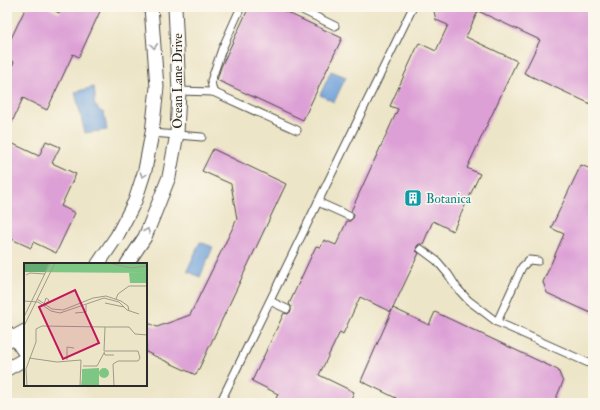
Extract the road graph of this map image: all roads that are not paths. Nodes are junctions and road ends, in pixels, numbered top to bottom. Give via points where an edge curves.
1 (151, 7) edge
2 (175, 7) edge
3 (241, 7) edge
4 (296, 7) edge
5 (414, 7) edge
6 (335, 26) dead end
7 (179, 91) junction
8 (214, 92) junction
9 (297, 130) dead end
10 (152, 133) junction
11 (177, 134) junction
12 (202, 137) dead end
13 (318, 202) junction
14 (349, 216) dead end
15 (421, 249) dead end
16 (538, 262) dead end
17 (99, 263) edge
18 (128, 263) edge
19 (270, 301) junction
20 (286, 309) dead end
21 (497, 322) junction
22 (13, 334) edge
23 (24, 351) edge
24 (24, 360) edge
25 (593, 365) edge
26 (7, 369) edge
27 (220, 403) edge

1 -> 10 street, Ocean Lane Drive via 157,87
2 - 7 street, Ocean Lane Drive
3 - 8 lane via 210,82
4 - 6 lane
5 - 13 lane
7 - 8 lane
7 - 11 street, Ocean Lane Drive
8 - 9 lane
10 - 11 lane
10 -> 17 street, Ocean Lane Drive via 145,170 135,201 117,236
11 - 12 lane
18 -> 11 street, Ocean Lane Drive via 145,237 169,177
13 - 14 lane
13 - 19 lane
15 - 21 lane via 437,261 468,300
16 - 21 lane via 529,260 522,267
19 - 20 lane
19 - 27 lane
21 - 25 lane
22 - 23 street
24 - 26 street

